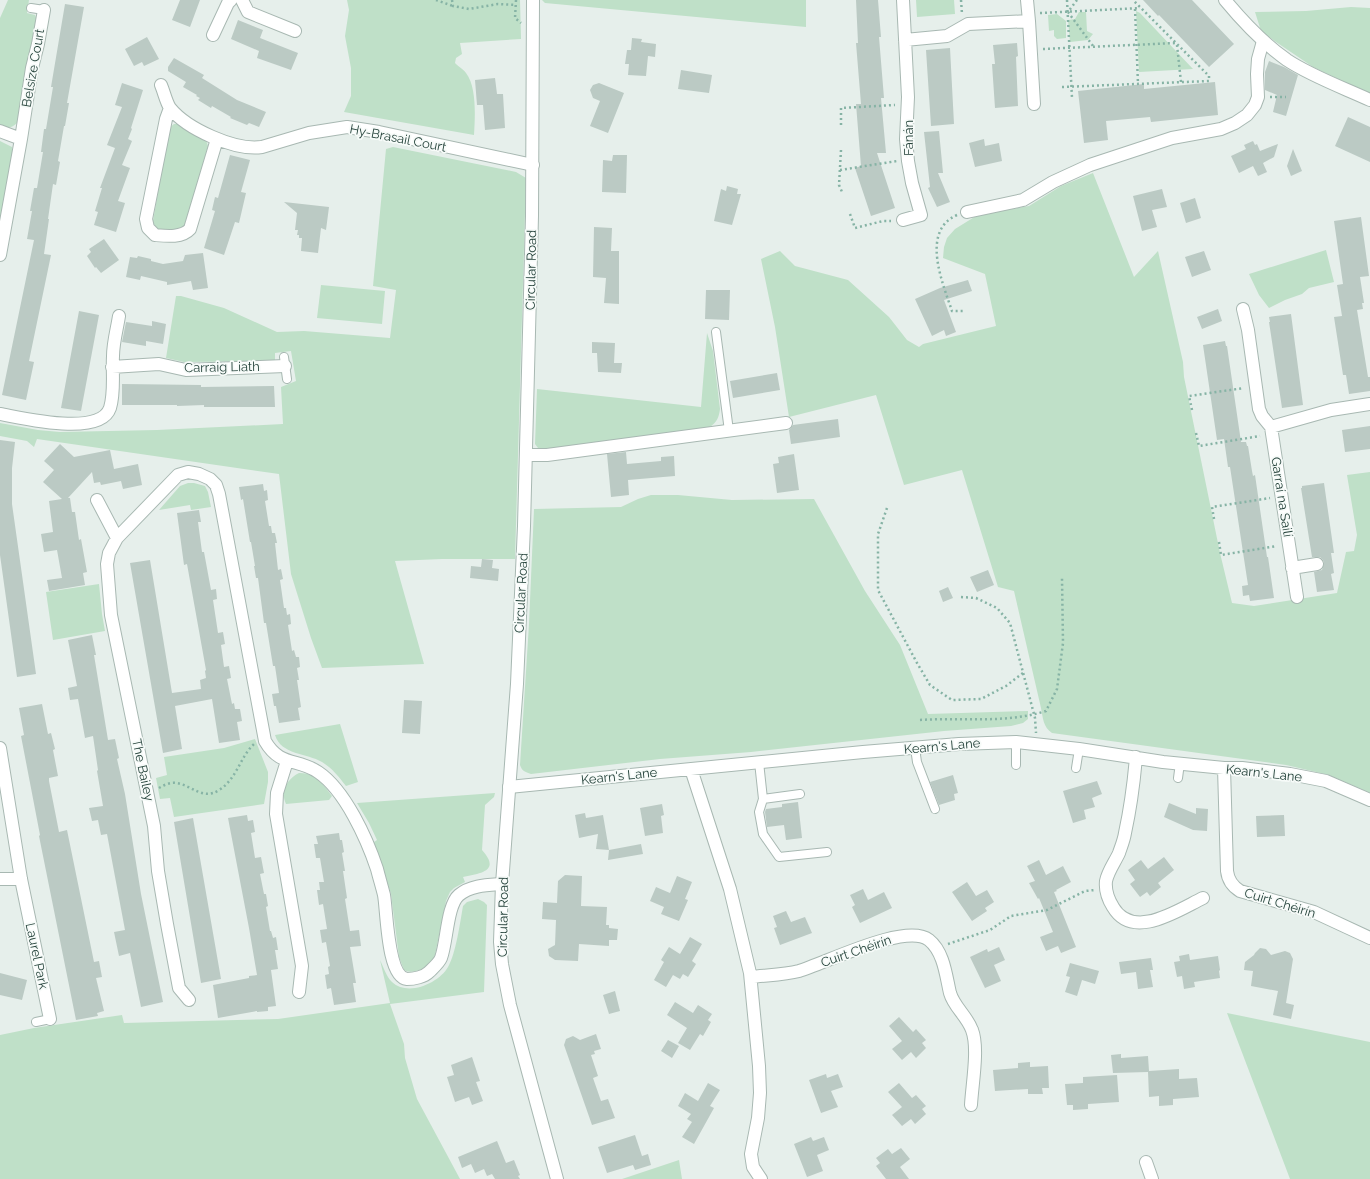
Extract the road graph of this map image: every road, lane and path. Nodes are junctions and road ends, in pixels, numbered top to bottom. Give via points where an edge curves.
1 (232, 0) edge
2 (242, 0) edge
3 (436, 0) edge
4 (452, 0) edge
5 (533, 0) edge
6 (903, 0) edge
7 (1028, 0) edge
8 (1067, 0) edge
9 (1077, 0) edge
10 (1133, 0) edge
11 (1226, 0) edge
12 (516, 5) dead end
13 (453, 6) junction
14 (31, 8) dead end
15 (1141, 8) junction
16 (1135, 9) junction
17 (44, 10) joint
18 (1068, 12) junction
19 (1029, 18) junction
20 (295, 31) dead end
21 (213, 34) dead end
22 (905, 40) junction
23 (1263, 41) junction
24 (1177, 44) junction
25 (1136, 45) junction
26 (1093, 46) junction
27 (1070, 48) junction
28 (1030, 49) junction
29 (1181, 82) junction
30 (1138, 84) junction
31 (161, 85) dead end
32 (1062, 87) dead end
33 (1071, 87) junction
34 (1072, 98) dead end
35 (1370, 100) edge
36 (908, 102) junction
37 (1034, 104) dead end
38 (170, 108) junction
39 (841, 125) dead end
40 (0, 131) edge
41 (21, 139) junction
42 (217, 139) junction
43 (841, 150) dead end
44 (907, 159) junction
45 (533, 165) junction
46 (840, 170) junction
47 (842, 192) dead end
48 (967, 212) joint
49 (850, 214) dead end
50 (903, 220) joint
51 (0, 255) edge
52 (1243, 309) dead end
53 (966, 311) dead end
54 (119, 316) dead end
55 (716, 332) dead end
56 (284, 362) joint
57 (112, 367) junction
58 (287, 379) dead end
59 (1256, 386) junction
60 (1370, 404) edge
61 (1192, 410) dead end
62 (0, 414) edge
63 (786, 423) dead end
64 (1271, 430) junction
65 (729, 431) junction
66 (1196, 433) dead end
67 (526, 455) junction
68 (1281, 497) junction
69 (97, 500) dead end
70 (887, 508) dead end
71 (1214, 519) dead end
72 (117, 538) junction
73 (1219, 542) dead end
74 (1289, 545) junction
75 (1317, 564) dead end
76 (1292, 568) junction
77 (1062, 578) dead end
78 (961, 597) dead end
79 (1297, 597) dead end
80 (1023, 673) junction
81 (1034, 715) junction
82 (920, 720) dead end
83 (265, 740) junction
84 (1016, 742) junction
85 (1037, 743) junction
86 (0, 748) edge
87 (915, 748) junction
88 (1079, 749) junction
89 (1136, 757) junction
90 (1, 761) edge
91 (287, 761) junction
92 (759, 762) junction
93 (1180, 763) junction
94 (1016, 765) dead end
95 (1076, 768) dead end
96 (1224, 768) junction
97 (691, 769) junction
98 (1178, 778) dead end
99 (509, 788) junction
100 (147, 791) junction
101 (800, 794) dead end
102 (764, 798) junction
103 (1370, 800) edge
104 (935, 809) dead end
105 (827, 852) dead end
106 (21, 878) junction
107 (0, 879) edge
108 (502, 884) junction
109 (1106, 888) junction
110 (1203, 898) dead end
111 (1370, 938) edge
112 (936, 949) junction
113 (751, 977) junction
114 (299, 992) dead end
115 (189, 1000) dead end
116 (50, 1019) joint
117 (36, 1022) dead end
118 (970, 1105) dead end
119 (1146, 1162) dead end
120 (557, 1179) edge
121 (760, 1179) edge
122 (1152, 1179) edge

1 - 21 street via 228,3
2 - 20 street via 248,12
3 - 13 path
4 - 13 path
5 - 45 street, Circular Road
6 - 22 street, Fánán
7 - 19 street
8 - 18 path
9 - 18 path
10 - 15 path
11 - 23 street
12 - 13 path via 498,4 469,9
14 - 17 lane, Belsize Court
15 - 16 path
15 - 24 path
16 - 18 path
16 - 25 path
17 - 41 street, Belsize Court
18 - 19 path
18 - 26 path
18 - 27 path
19 - 22 street via 968,24 947,36
19 - 28 street
22 - 36 street, Fánán
23 - 35 street via 1288,61
23 - 48 street via 1258,59 1258,97 1248,115 1235,123 1221,129 1167,140 1090,165 1052,182 1023,200
24 - 25 path
24 - 29 path
24 - 29 path via 1209,76 1209,81
25 - 26 path
25 - 30 path
26 - 27 path
27 - 28 path
27 - 33 path
28 - 37 street
29 - 30 path
30 - 33 path
31 - 38 street
32 - 33 path
33 - 34 path
36 - 39 path via 899,105 841,108
36 - 44 street, Fánán
38 - 42 street, Hy-Brasail Court via 189,123
38 - 42 street via 146,220 148,228 155,235 179,235 190,229
40 - 41 street
41 - 51 street, Belsize Court
42 - 45 street, Hy-Brasail Court via 240,147 255,148 309,133 353,128
43 - 46 path
44 - 46 path
44 - 50 street, Fánán via 921,215
45 - 67 street, Circular Road
46 - 47 path
48 - 53 path via 955,216 945,224 936,246 942,281 952,311
49 - 50 path via 855,228 883,221
52 - 59 street, Garraí na Sailí
54 - 57 street
55 - 65 lane
56 - 57 street, Carraig Liath via 186,370 159,364
56 - 58 lane
57 - 62 street via 110,409 101,419 92,423 72,424
59 - 61 path via 1189,396
59 - 64 street, Garraí na Sailí via 1262,416
60 - 64 street via 1331,410
63 - 65 street
64 - 66 path via 1199,446
64 - 68 street, Garraí na Sailí
65 - 67 street via 547,455
67 - 99 street, Circular Road via 517,684
68 - 71 path via 1212,507
68 - 74 street, Garraí na Sailí
69 - 72 street
70 - 80 path via 878,534 878,590 930,685 952,700 981,699 1006,686
72 - 83 street, The Bailey via 178,475 188,472 199,474 216,485
72 - 100 street, The Bailey via 109,553 107,564 111,615
73 - 74 path via 1222,555
74 - 76 street, Garraí na Sailí
75 - 76 street
76 - 79 street, Garraí na Sailí
77 - 81 path via 1063,643 1057,689 1046,711
78 - 80 path via 976,598 997,608 1010,623
80 - 81 path
81 - 82 path via 1012,719
81 - 85 path
83 - 91 street, The Bailey via 277,756
83 - 100 path via 253,745 228,783 218,791 207,794 170,783
84 - 85 street, Kearn's Lane
84 - 87 street, Kearn's Lane
84 - 94 lane
85 - 88 street, Kearn's Lane
86 - 90 street, Laurel Park
87 - 92 street, Kearn's Lane
87 - 104 lane via 917,762
88 - 89 street, Kearn's Lane
88 - 95 lane
89 - 93 street, Kearn's Lane
89 - 109 street via 1125,832 1106,881
90 - 106 street, Laurel Park
91 - 108 street, The Bailey via 317,771 326,778 360,828 377,869 384,895 393,964 398,974 405,979 427,974 441,959 454,900 469,889
91 - 114 street via 277,793 276,814 302,966
92 - 97 street, Kearn's Lane
92 - 102 lane
93 - 96 street, Kearn's Lane
93 - 98 lane
96 - 103 street, Kearn's Lane via 1290,774 1326,781
96 - 111 street, Cuirt Chéirín via 1227,871 1232,885 1240,891 1314,912
97 - 99 street, Kearn's Lane
97 - 113 street via 730,889
99 - 108 street, Circular Road
100 - 115 street, The Bailey via 179,988
101 - 102 lane
102 - 105 lane via 759,812 763,834 779,857
106 - 107 street
106 - 116 street, Laurel Park
108 - 120 street, Circular Road via 500,942 505,984
109 - 110 street via 1110,902 1120,915 1126,920 1140,923 1158,920
109 - 112 path via 1085,891 1047,910 1011,916 990,930
112 - 113 street, Cuirt Chéirín via 926,938 907,935 877,942 798,971
112 - 118 street, Cuirt Chéirín via 953,1001 972,1030 974,1039
113 - 121 street via 760,1093 751,1154 753,1167
116 - 117 lane, Laurel Park
119 - 122 street

